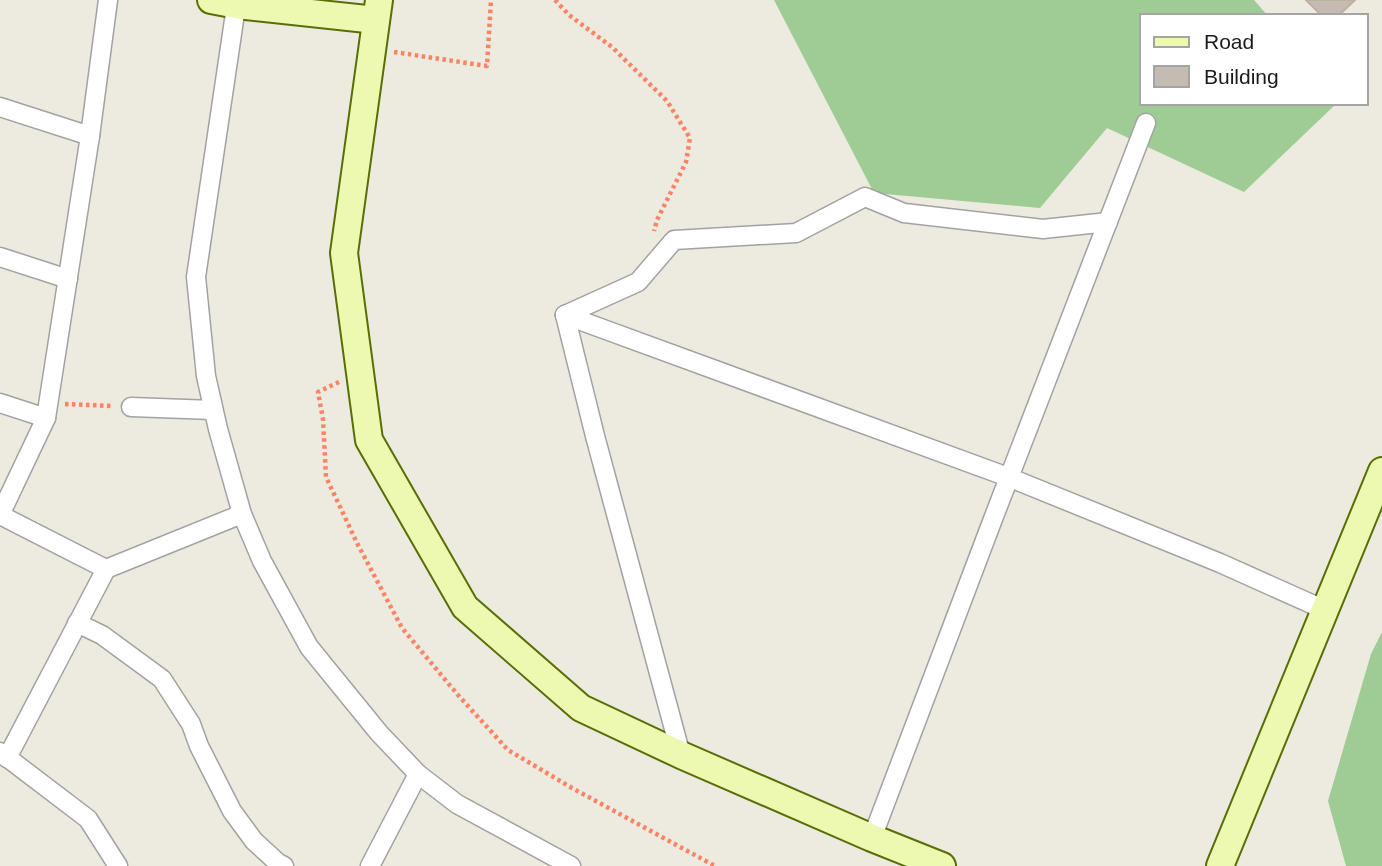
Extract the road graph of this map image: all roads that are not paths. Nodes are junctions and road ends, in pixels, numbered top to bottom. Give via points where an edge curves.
1 (108, 0) edge
2 (228, 2) edge
3 (377, 10) edge
4 (0, 107) edge
5 (1146, 123) dead end
6 (90, 136) junction
7 (1108, 222) junction
8 (0, 257) edge
9 (68, 279) junction
10 (565, 315) junction
11 (0, 403) edge
12 (131, 407) road end
13 (213, 410) junction
14 (47, 411) junction
15 (1382, 471) edge
16 (1008, 477) junction
17 (242, 514) junction
18 (0, 515) edge
19 (106, 569) junction
20 (1325, 610) junction
21 (77, 623) junction
22 (4, 755) edge
23 (681, 755) junction
24 (418, 774) junction
25 (872, 838) junction
26 (118, 866) edge
27 (284, 866) edge
28 (370, 866) edge
29 (571, 866) edge
30 (942, 866) edge
31 (1220, 866) edge

1 - 6 street
2 - 3 street
2 - 13 street via 196,277 205,376
3 - 23 street via 344,253 369,440 465,607 581,708
4 - 6 street
5 - 7 street
6 - 9 street
7 - 10 street via 1043,229 904,213 865,197 796,233 674,240 638,282
7 - 16 street
8 - 9 street
9 - 14 street
10 - 16 street
10 - 23 street
11 - 14 street
12 - 13 street
13 - 17 street
14 - 18 street
15 - 20 street
16 - 20 street
16 - 25 street
17 - 19 street
17 - 24 street via 309,647
18 - 19 street
19 - 21 street
20 - 31 street
21 - 22 street
21 - 27 street via 102,635 162,679 191,724 232,811 254,841
22 - 26 street via 88,819
23 - 25 street
24 - 28 street
24 - 29 street via 457,804
25 - 30 street

